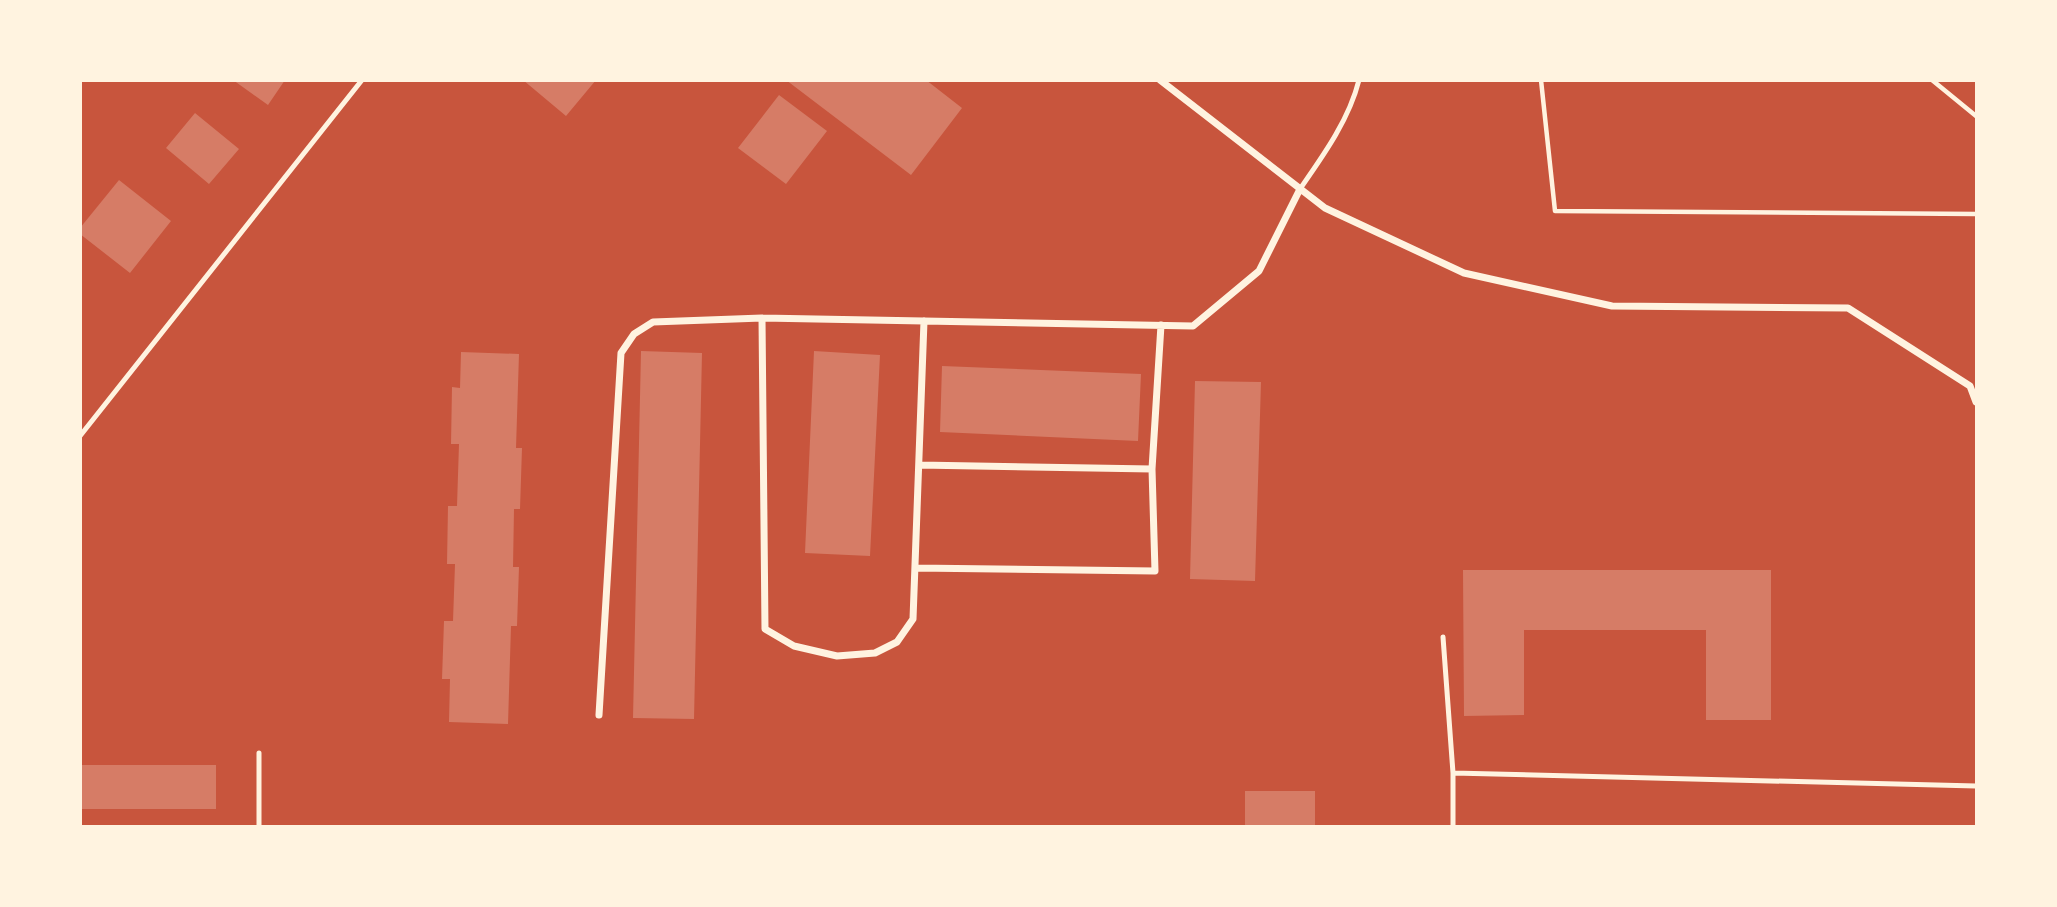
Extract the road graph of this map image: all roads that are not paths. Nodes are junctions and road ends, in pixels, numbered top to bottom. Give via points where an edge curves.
1 (362, 80) edge
2 (1160, 80) edge
3 (1359, 80) edge
4 (1300, 189) junction
5 (762, 318) junction
6 (924, 321) junction
7 (1161, 325) junction
8 (1976, 402) edge
9 (80, 436) edge
10 (919, 465) junction
11 (1152, 469) junction
12 (915, 568) junction
13 (1443, 637) dead end
14 (599, 715) dead end
15 (259, 753) dead end
16 (1453, 773) junction
17 (1976, 786) edge
18 (259, 827) edge
19 (1453, 827) edge

1 - 9 lane
2 - 4 street
3 - 4 lane via 1329,148
4 - 7 street via 1259,271 1193,326
4 - 8 street via 1325,208 1464,273 1612,306 1848,308 1970,386
5 - 6 street
5 - 12 street via 765,629 794,646 837,656 875,653 897,642 913,619
5 - 14 street via 653,322 634,334 621,353
6 - 7 street
6 - 10 street
7 - 11 street
10 - 11 street
10 - 12 street
11 - 12 street via 1155,571
13 - 16 lane
15 - 18 lane
16 - 17 lane
16 - 19 lane

